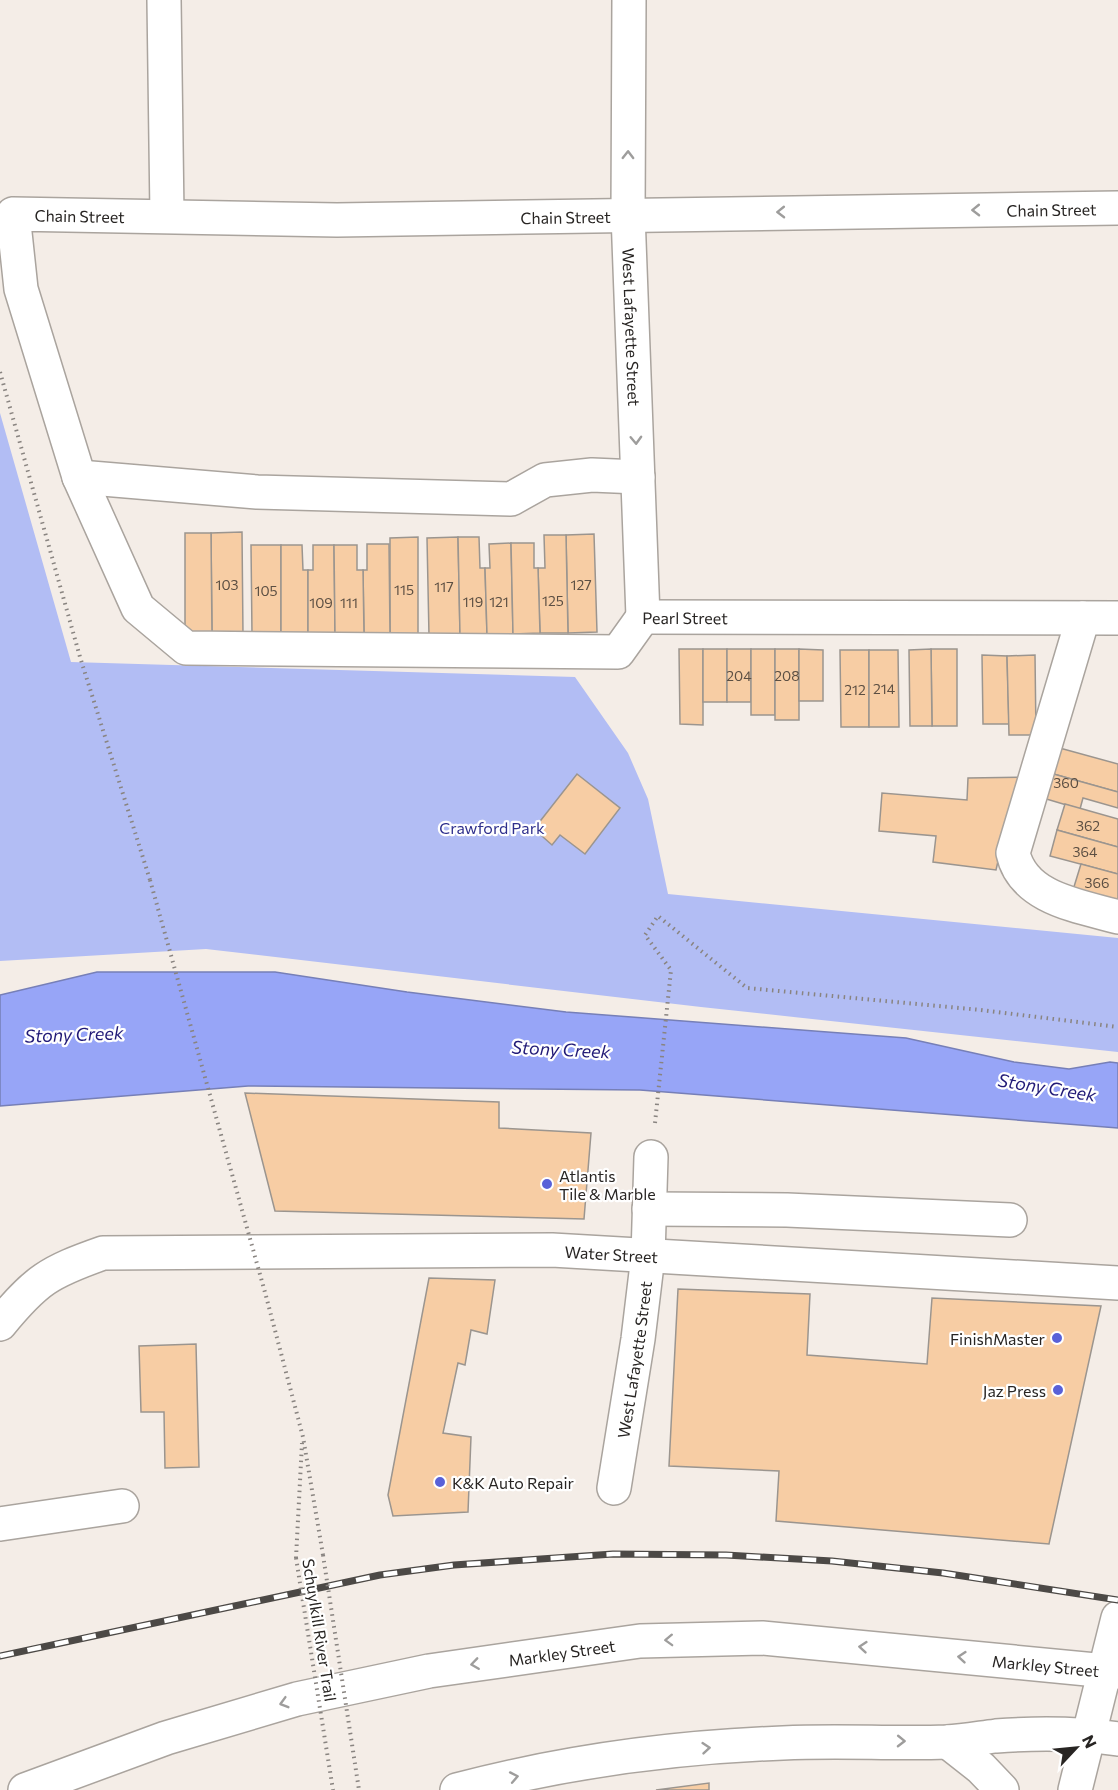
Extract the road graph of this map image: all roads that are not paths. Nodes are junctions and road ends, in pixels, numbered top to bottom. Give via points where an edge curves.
1 (164, 0) edge
2 (629, 0) edge
3 (1118, 208) edge
4 (628, 214) junction
5 (167, 215) junction
6 (79, 477) junction
7 (638, 477) junction
8 (643, 616) junction
9 (1083, 618) junction
10 (1118, 618) edge
11 (1118, 917) edge
12 (651, 1157) dead end
13 (649, 1209) junction
14 (1010, 1220) dead end
15 (648, 1256) junction
16 (1118, 1283) edge
17 (0, 1324) edge
18 (614, 1488) dead end
19 (122, 1506) dead end
20 (0, 1524) edge
21 (1118, 1618) edge
22 (1111, 1671) edge
23 (1103, 1737) edge
24 (948, 1742) junction
25 (25, 1790) edge
26 (457, 1790) edge
27 (1002, 1790) edge
28 (1075, 1790) edge

1 - 5 main road
4 -> 2 main road, West Lafayette Street
3 -> 4 main road, Chain Street
4 - 5 main road, Chain Street via 338,220
4 -> 7 main road, West Lafayette Street
5 - 6 main road, Chain Street via 13,214 21,290
6 - 7 main road via 257,492 511,499 545,480 592,475
6 - 8 main road, Pearl Street via 138,608 186,648 618,652
7 - 8 main road, West Lafayette Street
8 - 9 main road, Pearl Street
9 - 10 main road, Pearl Street
9 - 11 main road via 1013,853 1024,877 1039,890
12 - 13 main road, West Lafayette Street
13 - 14 main road via 787,1210
13 - 15 main road, West Lafayette Street
15 - 16 main road, Water Street
15 - 17 main road, Water Street via 552,1250 103,1253 61,1268 29,1289
15 - 18 main road, West Lafayette Street
19 - 20 main road
21 - 22 main road
22 - 23 main road
22 -> 25 main road, Markley Street via 762,1638 639,1641 429,1671 297,1699 166,1738
23 - 24 main road via 998,1736
23 - 28 main road
26 -> 24 main road via 616,1758 703,1748 794,1742
24 - 27 main road

